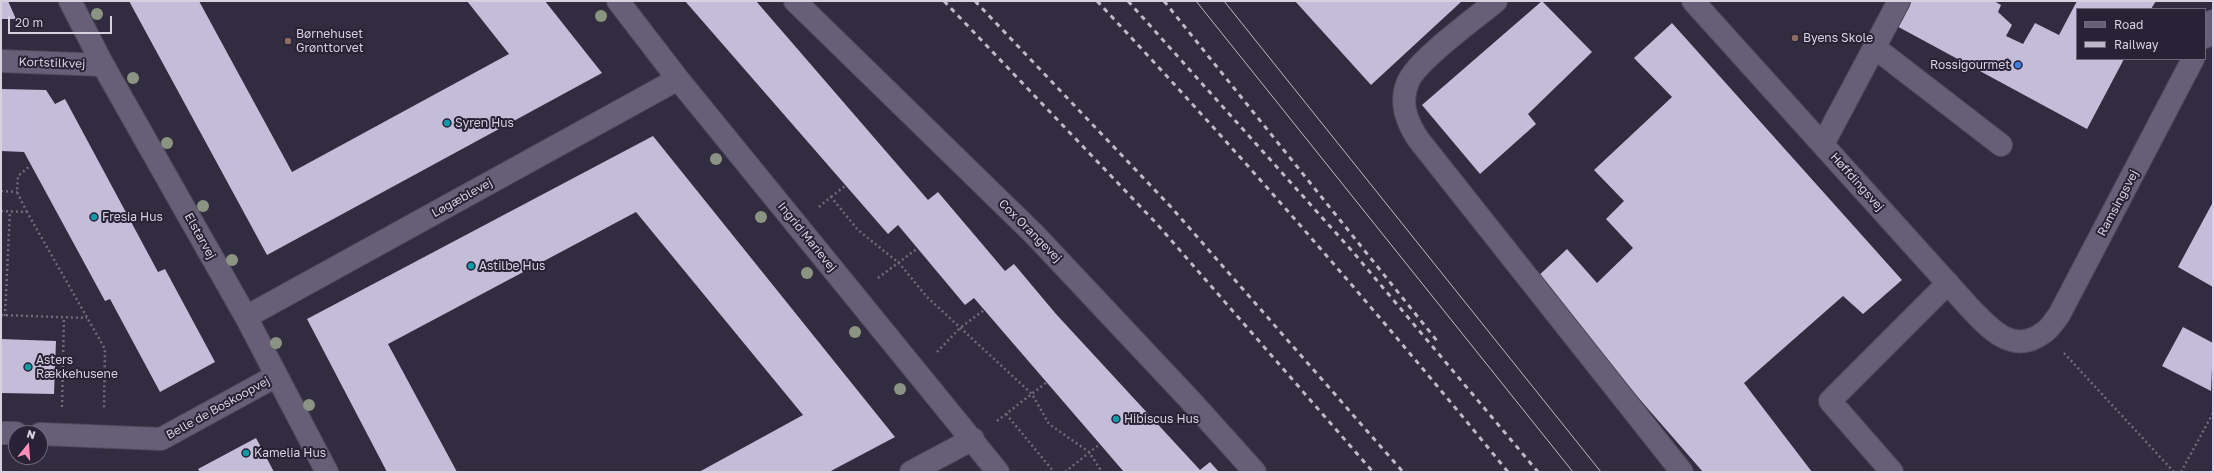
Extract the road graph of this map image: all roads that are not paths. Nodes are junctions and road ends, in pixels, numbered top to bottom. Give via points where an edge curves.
1 (70, 1) edge
2 (618, 1) edge
3 (795, 1) edge
4 (1496, 1) edge
5 (1693, 1) edge
6 (1899, 1) edge
7 (2213, 21) edge
8 (2206, 35) edge
9 (1874, 47) junction
10 (2192, 60) edge
11 (1, 61) edge
12 (103, 65) junction
13 (678, 79) junction
14 (1823, 144) junction
15 (2001, 145) dead end
16 (1948, 283) junction
17 (246, 317) junction
18 (2039, 336) joint
19 (276, 376) junction
20 (50, 435) edge
21 (973, 439) junction
22 (327, 472) edge
23 (911, 472) edge
24 (998, 472) edge
25 (1255, 472) edge
26 (1682, 472) edge
27 (1892, 472) edge

1 - 12 street, Elstarvej
2 - 13 street, Ingrid Marievej
3 - 25 street, Cox Orangevej via 1035,235
4 - 26 street via 1421,64 1408,82 1404,101 1407,122
5 - 14 street, Høffdingsvej
6 - 9 street
7 - 8 street
9 - 14 street
9 - 15 street
10 - 18 street, Ramsingsvej via 2059,315
11 - 12 street, Kortstilkvej
12 - 17 street, Elstarvej
13 - 17 street, Løgæblevej
13 - 21 street, Ingrid Marievej
14 - 16 street, Høffdingsvej
16 - 18 street, Høffdingsvej via 1991,330 2004,339
16 - 27 street via 1830,401
17 - 19 street, Elstarvej
19 - 20 street, Belle de Boskoopvej via 161,439
19 - 22 street, Elstarvej
21 - 23 street
21 - 24 street, Ingrid Marievej

